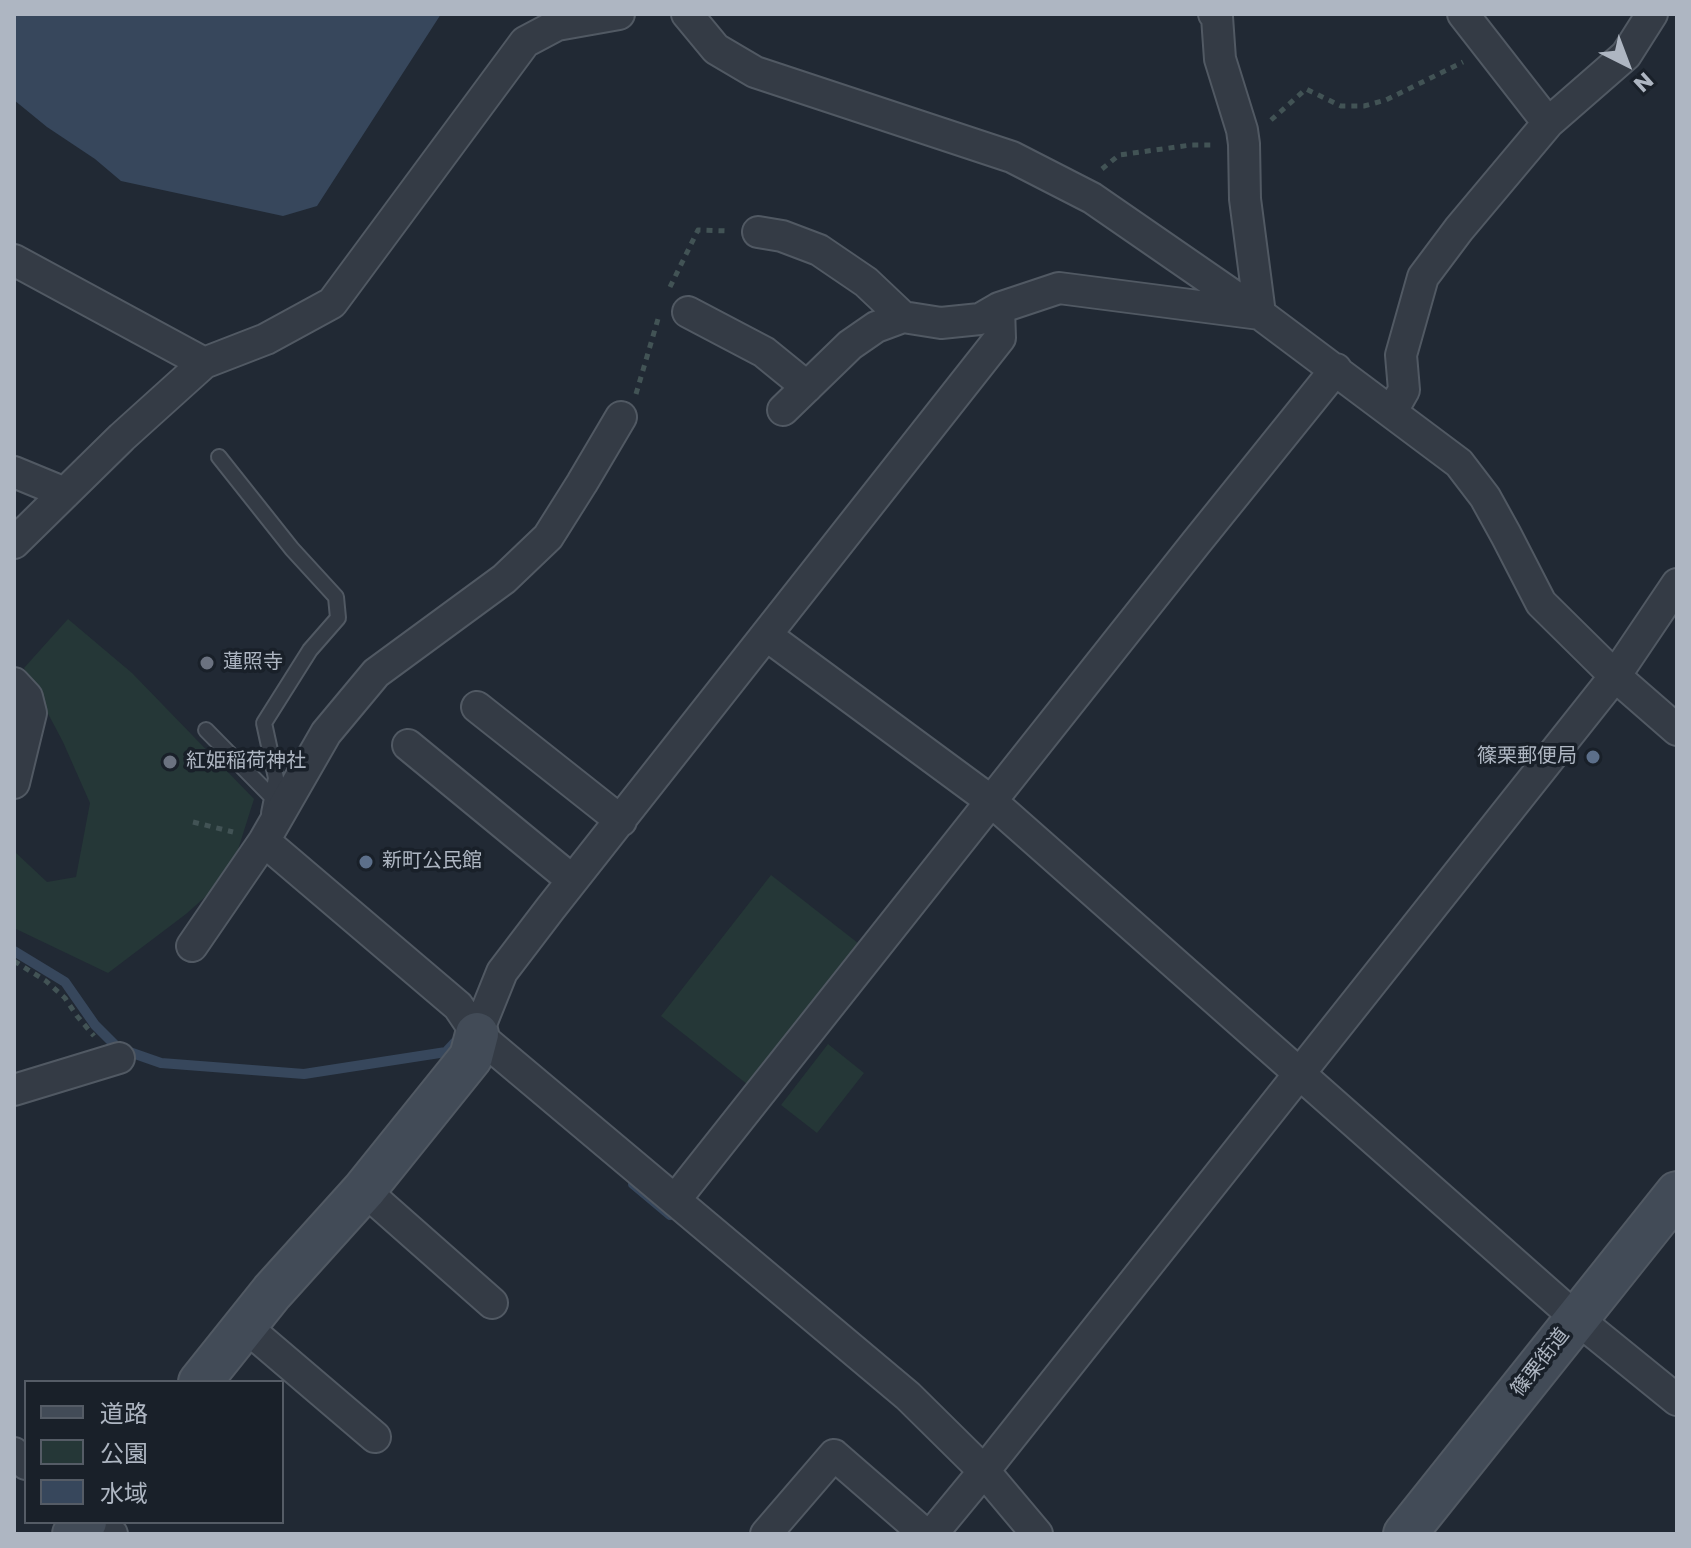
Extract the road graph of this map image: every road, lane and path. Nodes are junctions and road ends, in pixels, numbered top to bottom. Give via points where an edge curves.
1 (613, 14) edge
2 (687, 14) edge
3 (1214, 14) edge
4 (1463, 14) edge
5 (1652, 14) edge
6 (1489, 48) junction
7 (1548, 123) junction
8 (1244, 144) junction
9 (1077, 190) junction
10 (758, 232) dead end
11 (14, 260) edge
12 (999, 308) junction
13 (688, 312) dead end
14 (1260, 314) junction
15 (903, 317) junction
16 (204, 363) junction
17 (1336, 369) junction
18 (807, 387) junction
19 (783, 410) dead end
20 (1392, 411) junction
21 (621, 417) dead end
22 (219, 457) dead end
23 (14, 472) edge
24 (65, 493) junction
25 (14, 543) edge
26 (1677, 584) edge
27 (766, 635) junction
28 (1615, 676) junction
29 (14, 683) edge
30 (477, 707) dead end
31 (206, 730) dead end
32 (1677, 730) edge
33 (408, 745) dead end
34 (14, 783) edge
35 (272, 797) junction
36 (991, 801) junction
37 (621, 821) junction
38 (193, 822) dead end
39 (264, 841) junction
40 (572, 880) junction
41 (192, 946) dead end
42 (14, 961) edge
43 (477, 1034) junction
44 (119, 1058) joint
45 (1299, 1074) junction
46 (14, 1090) edge
47 (364, 1190) junction
48 (1677, 1193) edge
49 (675, 1200) junction
50 (492, 1303) dead end
51 (1576, 1318) junction
52 (246, 1327) junction
53 (202, 1380) edge
54 (1677, 1400) edge
55 (375, 1437) dead end
56 (984, 1471) junction
57 (766, 1534) edge
58 (925, 1534) edge
59 (932, 1534) edge
60 (1037, 1534) edge
61 (1405, 1534) edge

1 - 16 street via 557,25 525,42 332,303 266,339
2 - 9 street via 716,49 755,72 1012,157
3 - 8 street via 1220,59
4 - 6 street
5 - 7 street via 1626,55
6 - 7 street
6 - 8 path via 1364,106 1341,106 1306,89
7 - 20 street via 1423,277 1401,355 1404,390
8 - 9 path via 1119,155
8 - 14 street via 1245,199
9 - 14 street
10 - 15 street via 819,250 866,282
11 - 16 street
12 - 14 street via 1059,288
12 - 15 street via 980,319 941,323
12 - 27 street via 1000,338
13 - 18 street via 764,352
14 - 17 street
15 - 18 street via 850,345
16 - 24 street
17 - 20 street
17 - 36 street
18 - 19 street
20 - 28 street via 1459,463 1485,497 1541,603
21 - 39 street via 548,537 504,579 376,673 326,733
22 - 35 lane via 336,597 338,618 310,650 264,723 276,778
23 - 24 street
24 - 25 street
26 - 28 street
27 - 36 street
27 - 37 street
28 - 32 street
28 - 45 street
29 - 34 street via 27,697 31,713
30 - 37 street
31 - 35 lane
33 - 40 street
35 - 39 lane
36 - 45 street
36 - 49 street
37 - 40 street
38 - 39 path
39 - 41 street
39 - 43 street via 458,1006
40 - 43 street via 502,972
42 - 44 path via 65,998 93,1036
43 - 47 street via 471,1057
43 - 49 street
44 - 46 street
45 - 51 street
45 - 56 street
47 - 50 street
47 - 52 street
48 - 51 street, 篠栗街道
49 - 56 street via 908,1396
51 - 54 street
51 - 61 street, 篠栗街道
52 - 53 street
52 - 55 street
56 - 59 street
56 - 60 street
57 - 58 street via 834,1455

